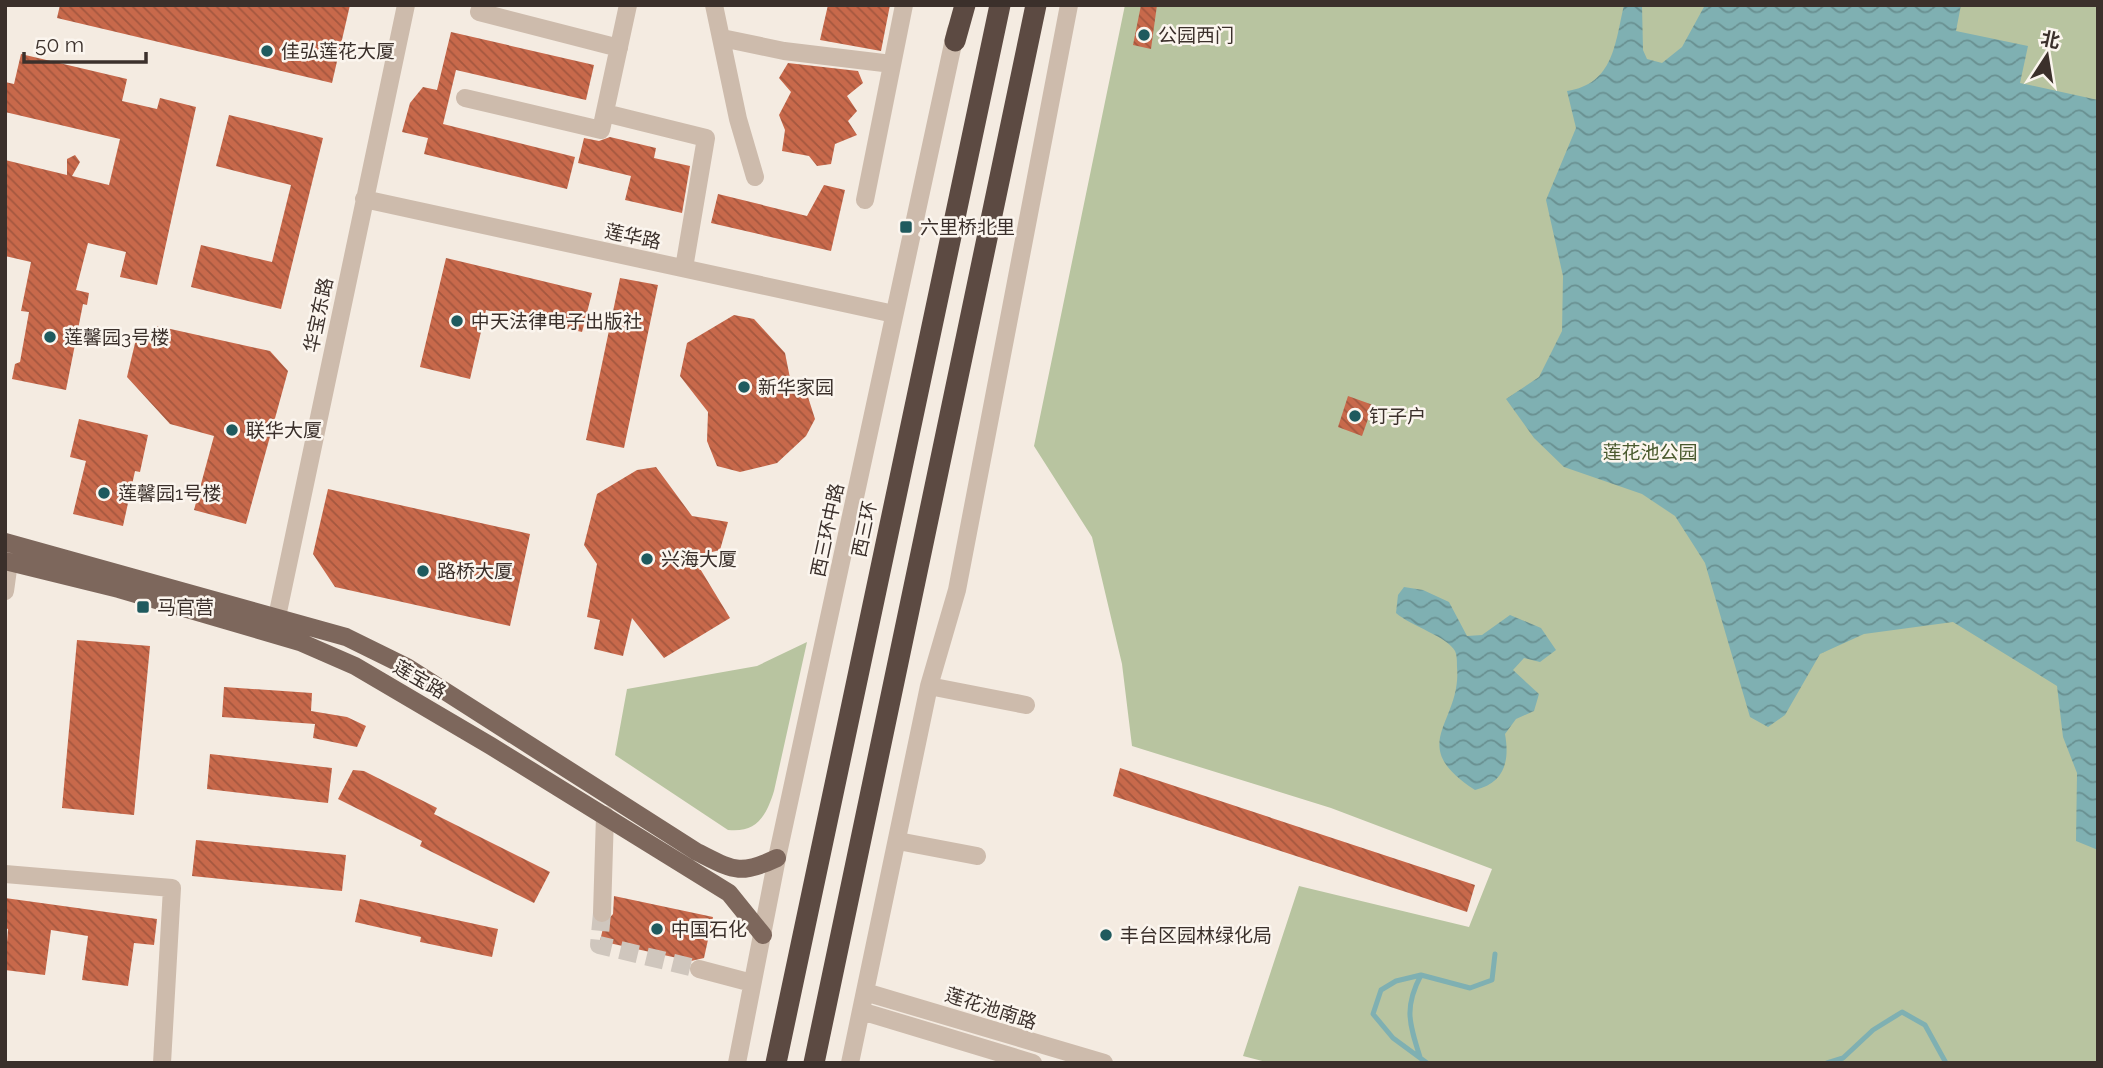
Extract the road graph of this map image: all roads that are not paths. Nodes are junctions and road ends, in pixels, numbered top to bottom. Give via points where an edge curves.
1 (406, 5) edge
2 (628, 5) edge
3 (714, 5) edge
4 (904, 5) edge
5 (959, 5) edge
6 (965, 5) edge
7 (1000, 5) edge
8 (1036, 5) edge
9 (1069, 5) edge
10 (480, 12) dead end
11 (722, 38) junction
12 (954, 41) junction
13 (619, 48) junction
14 (892, 64) junction
15 (465, 98) dead end
16 (604, 113) junction
17 (755, 177) dead end
18 (364, 199) junction
19 (865, 200) dead end
20 (684, 268) junction
21 (894, 314) junction
22 (5, 542) edge
23 (7, 561) edge
24 (5, 591) edge
25 (275, 626) junction
26 (929, 686) junction
27 (1026, 705) dead end
28 (605, 815) junction
29 (898, 841) junction
30 (977, 856) dead end
31 (777, 858) junction
32 (5, 874) edge
33 (602, 913) tunnel mouth
34 (763, 935) junction
35 (699, 969) tunnel mouth
36 (752, 984) junction
37 (865, 992) junction
38 (861, 1011) junction
39 (162, 1063) edge
40 (737, 1063) edge
41 (776, 1063) edge
42 (814, 1063) edge
43 (850, 1063) edge
44 (1033, 1063) edge
45 (1104, 1063) edge

1 - 18 street, 华宝东路
2 - 13 street
3 - 11 street
4 - 14 street
5 - 12 street, 西三环中路
6 - 12 highway
7 - 41 highway, 西三环
8 - 42 highway
9 - 26 street via 957,590
10 - 13 street
11 - 14 street
11 - 17 street
12 - 21 street, 西三环中路
13 - 16 street
14 - 19 street
15 - 16 street via 601,130
16 - 20 street via 706,138
18 - 20 street, 莲华路
18 - 25 street, 华宝东路
20 - 21 street, 莲华路
21 - 31 street, 西三环中路
22 - 25 main road, 莲宝路
23 - 24 street
23 - 25 main road, 莲宝路
25 - 28 main road, 莲宝路 via 355,666
25 - 31 main road, 莲宝路 via 346,637 407,667 721,864 751,870
26 - 27 street
26 - 29 street
28 - 33 street
28 - 34 main road, 莲宝路 via 729,893
29 - 30 street
29 - 37 street
31 - 34 street, 西三环中路
32 - 39 street via 172,888
34 - 36 street, 西三环中路
35 - 36 street
36 - 40 street, 西三环中路
37 - 38 street
37 - 45 street, 莲花池南路
38 - 43 street
38 - 44 street, 莲花池南路

